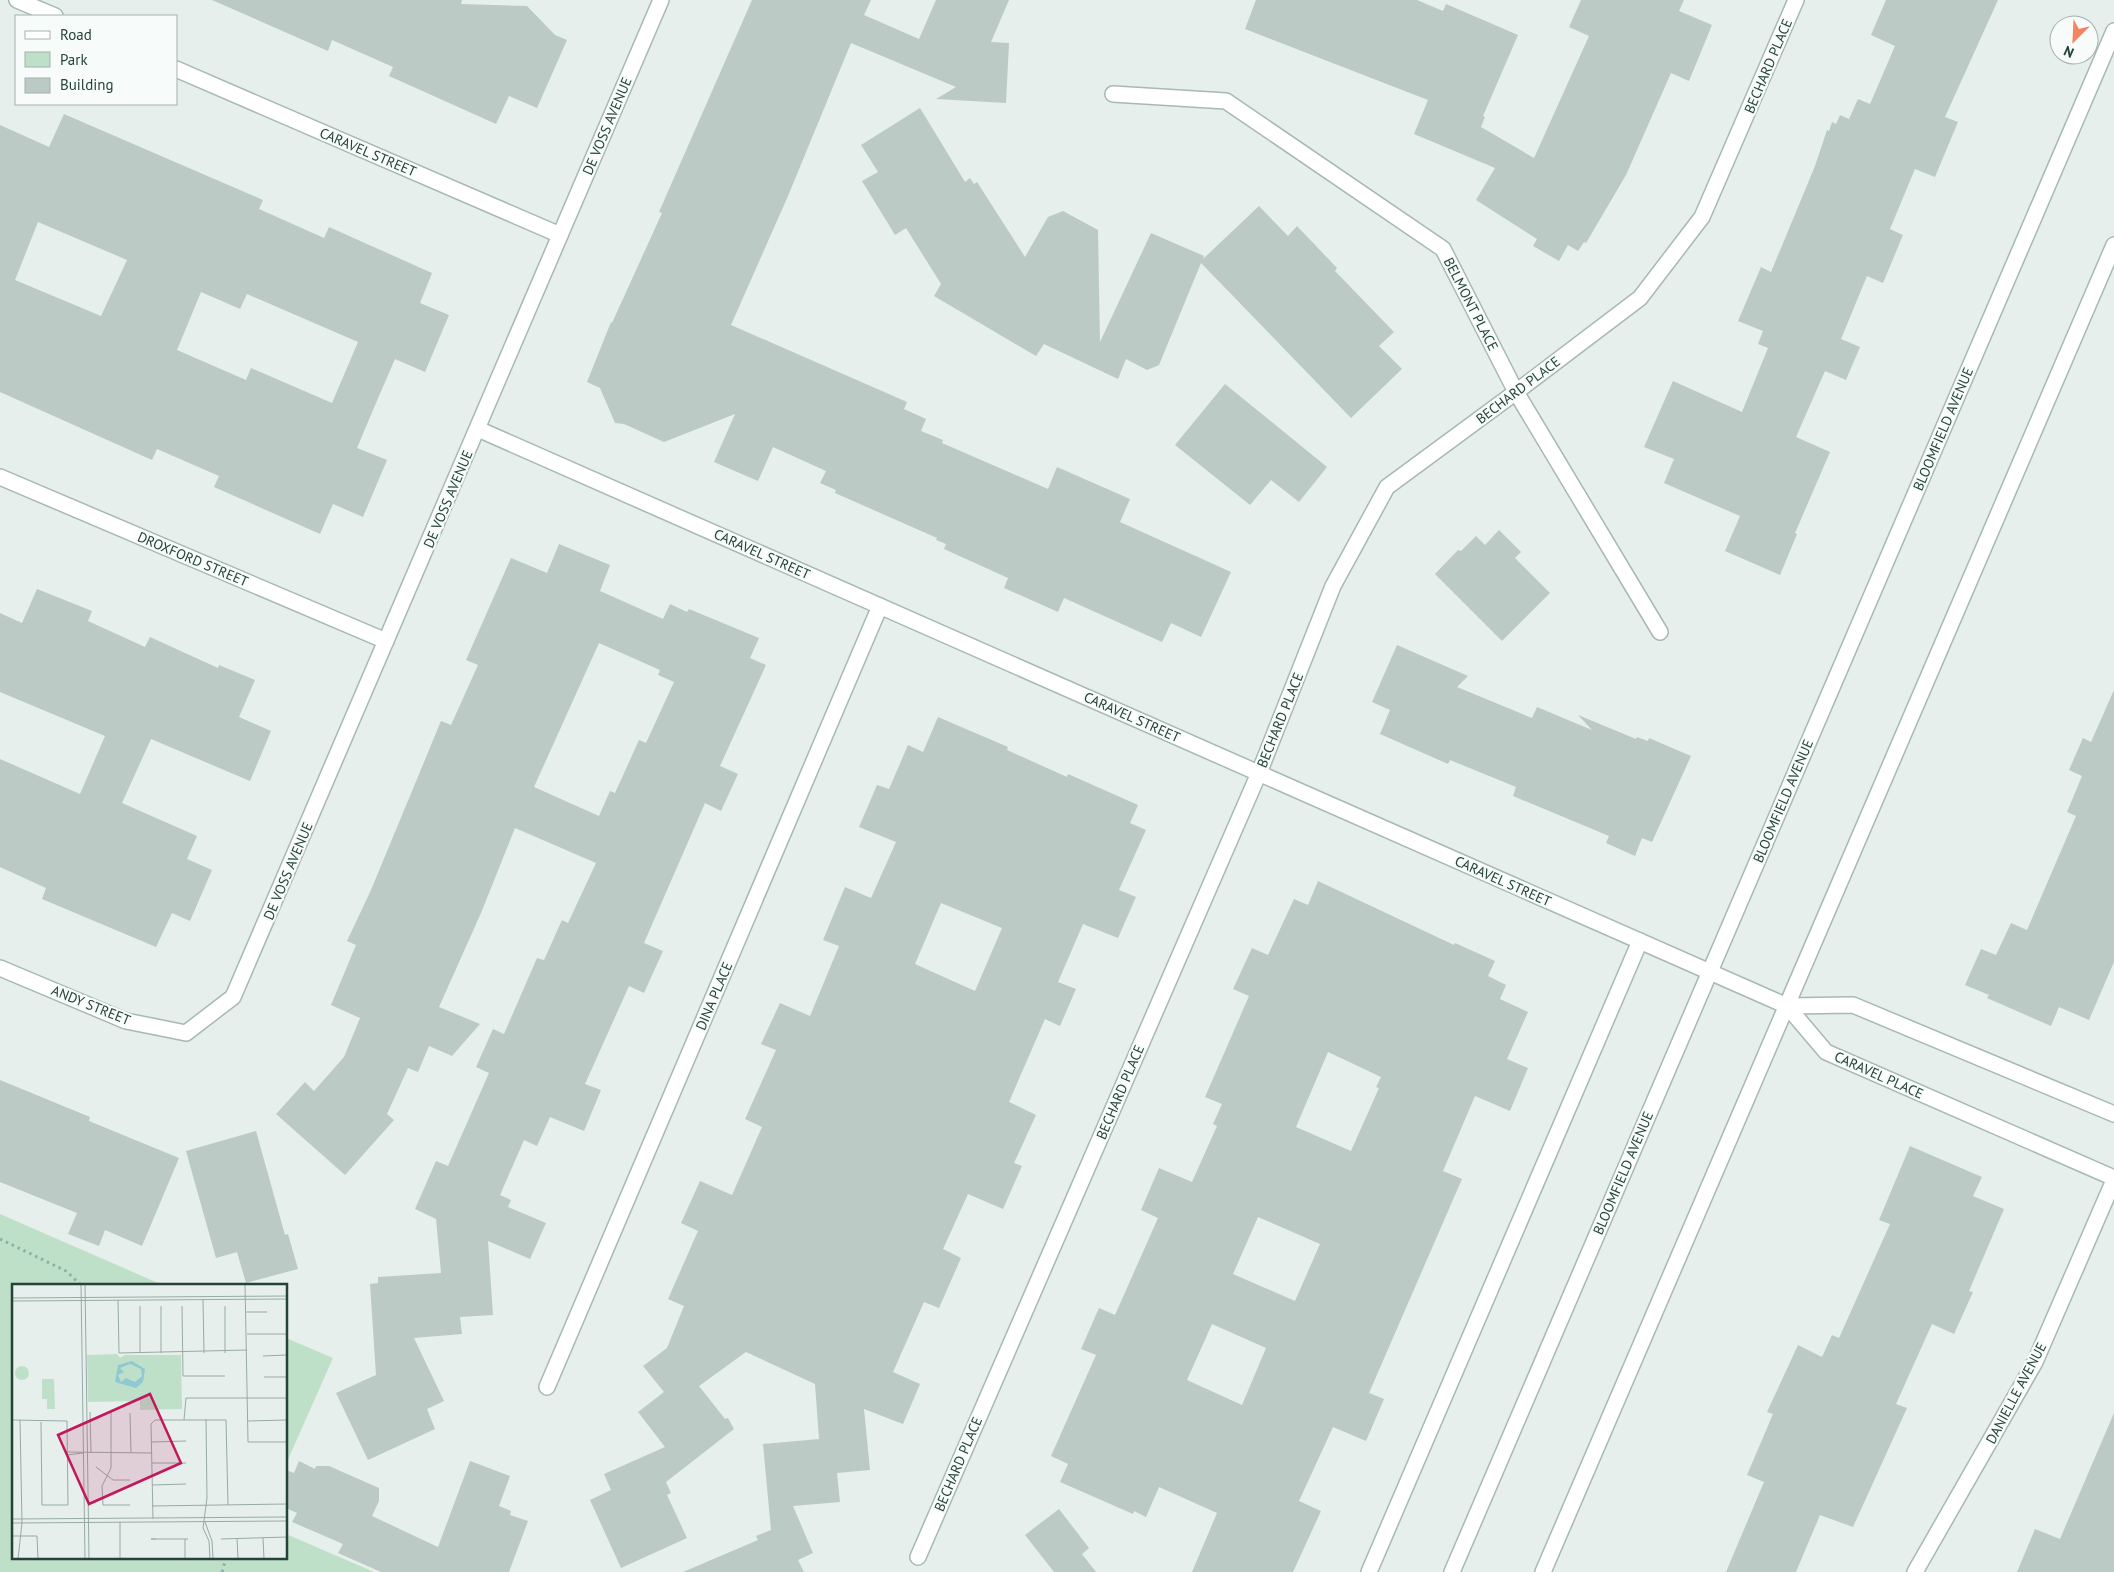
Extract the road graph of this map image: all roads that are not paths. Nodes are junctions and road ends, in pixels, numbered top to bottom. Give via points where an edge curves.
1 (18, 0) edge
2 (661, 0) edge
3 (1796, 0) edge
4 (53, 15) edge
5 (2114, 31) edge
6 (178, 70) edge
7 (1113, 94) dead end
8 (560, 235) junction
9 (2114, 245) edge
10 (1516, 392) junction
11 (478, 429) junction
12 (0, 477) edge
13 (880, 606) junction
14 (1660, 632) dead end
15 (386, 641) junction
16 (1259, 773) junction
17 (1640, 941) junction
18 (0, 968) edge
19 (1710, 972) junction
20 (233, 997) joint
21 (1787, 1006) junction
22 (2114, 1114) edge
23 (2114, 1179) edge
24 (547, 1387) dead end
25 (918, 1556) dead end
26 (1370, 1572) edge
27 (1452, 1572) edge
28 (1543, 1572) edge
29 (1916, 1572) edge

1 - 4 street
2 - 8 street, DE VOSS AVENUE
3 - 10 street, BECHARD PLACE via 1702,217 1640,298
5 - 19 street, BLOOMFIELD AVENUE
6 - 8 street, CARAVEL STREET
7 - 10 street, BELMONT PLACE via 1226,101 1443,249
8 - 11 street, DE VOSS AVENUE
9 - 21 street
10 - 14 street, BELMONT PLACE
10 - 16 street, BECHARD PLACE via 1387,487 1333,586
11 - 13 street, CARAVEL STREET
11 - 15 street, DE VOSS AVENUE
12 - 15 street, DROXFORD STREET
13 - 16 street, CARAVEL STREET
13 - 24 street, DINA PLACE
15 - 20 street, DE VOSS AVENUE
16 - 17 street, CARAVEL STREET
16 - 25 street, BECHARD PLACE
17 - 19 street, CARAVEL STREET
17 - 26 street
18 - 20 street, ANDY STREET via 126,1021 186,1033
19 - 21 street, CARAVEL STREET
19 - 27 street, BLOOMFIELD AVENUE
21 - 22 street via 1853,1005
21 - 23 street, CARAVEL PLACE via 1826,1052
21 - 28 street
23 - 29 street, DANIELLE AVENUE via 2035,1362

